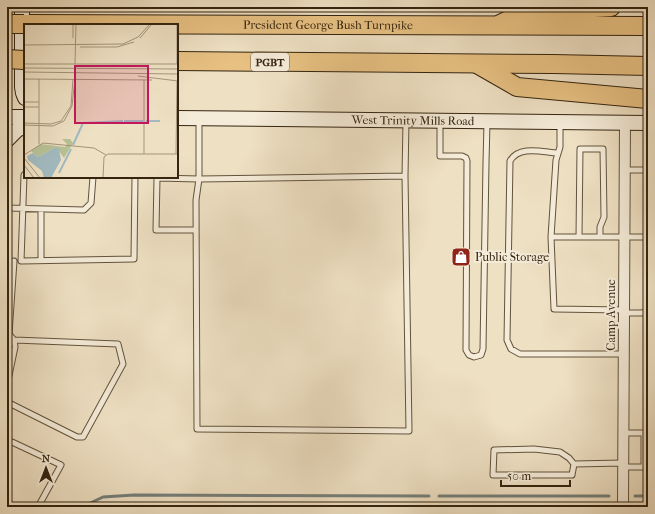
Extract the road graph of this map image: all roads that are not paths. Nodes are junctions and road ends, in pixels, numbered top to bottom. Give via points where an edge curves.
1 (22, 7) edge
2 (611, 7) edge
3 (7, 24) edge
4 (24, 24) edge
5 (178, 24) edge
6 (493, 26) junction
7 (648, 26) edge
8 (7, 59) edge
9 (24, 60) edge
10 (178, 61) edge
11 (476, 64) junction
12 (648, 66) edge
13 (24, 96) edge
14 (648, 99) edge
15 (7, 117) edge
16 (24, 117) edge
17 (178, 118) edge
18 (199, 119) junction
19 (406, 121) junction
20 (440, 121) junction
21 (488, 121) junction
22 (560, 122) junction
23 (624, 122) junction
24 (648, 123) edge
25 (24, 126) edge
26 (7, 140) edge
27 (558, 153) junction
28 (624, 170) junction
29 (648, 172) edge
30 (24, 175) edge
31 (405, 176) junction
32 (93, 178) edge
33 (135, 178) edge
34 (199, 179) junction
35 (7, 208) edge
36 (23, 209) junction
37 (41, 209) junction
38 (196, 230) junction
39 (551, 237) junction
40 (579, 237) junction
41 (600, 237) junction
42 (624, 237) junction
43 (648, 237) edge
44 (41, 260) junction
45 (7, 261) edge
46 (14, 261) junction
47 (21, 261) junction
48 (624, 312) junction
49 (648, 312) edge
50 (8, 334) edge
51 (14, 340) junction
52 (624, 354) junction
53 (7, 385) edge
54 (7, 402) edge
55 (623, 433) junction
56 (646, 433) edge
57 (12, 442) dead end
58 (574, 464) junction
59 (623, 465) junction
60 (646, 467) edge
61 (38, 507) edge
62 (623, 507) edge

1 - 13 main road
2 - 6 highway via 525,12
3 - 4 highway, President George Bush Turnpike, bridge
5 - 6 highway, President George Bush Turnpike, bridge
6 - 7 highway, President George Bush Turnpike
8 - 9 highway, bridge
10 - 11 highway, PGBT
11 - 12 highway, PGBT
11 - 14 highway via 517,87
15 - 16 main road
17 - 18 main road, West Trinity Mills Road
18 - 19 main road, West Trinity Mills Road
18 - 34 lane
19 - 20 main road, West Trinity Mills Road
19 - 31 lane
20 - 21 main road, West Trinity Mills Road
20 - 21 lane via 440,156 466,158 466,350 474,357 483,350
21 - 22 main road, West Trinity Mills Road
22 - 23 main road, West Trinity Mills Road
22 - 27 lane
23 - 24 main road, West Trinity Mills Road
23 - 28 street, Camp Avenue
25 - 26 main road
27 - 39 lane
27 - 52 lane via 518,152 510,161 508,340 511,349 520,354
28 - 29 lane
28 - 42 street, Camp Avenue
30 - 36 lane
31 - 34 lane
31 - 38 lane via 409,431 197,429
32 - 37 lane via 91,203 84,210
33 - 44 lane via 134,260
34 - 38 lane
34 - 38 lane via 157,178 156,230
35 - 36 lane
36 - 37 lane
36 - 47 lane
37 - 44 lane
39 - 40 lane
39 - 48 lane via 554,310
40 - 41 lane
40 - 41 lane via 580,149 604,149 604,217
41 - 42 lane
42 - 43 lane
42 - 48 street, Camp Avenue
44 - 47 lane
45 - 46 lane
46 - 47 lane
46 - 50 lane
48 - 49 lane
48 - 52 street, Camp Avenue
50 - 51 lane
51 - 53 lane via 15,347
51 - 54 lane via 118,344 123,364 83,436 77,437
52 - 55 street, Camp Avenue
55 - 56 lane
55 - 59 street, Camp Avenue
56 - 60 lane
57 - 61 lane via 61,465
58 - 58 lane via 560,452 534,449 494,450 493,475 572,475
58 - 59 lane
59 - 60 lane
59 - 62 street, Camp Avenue

